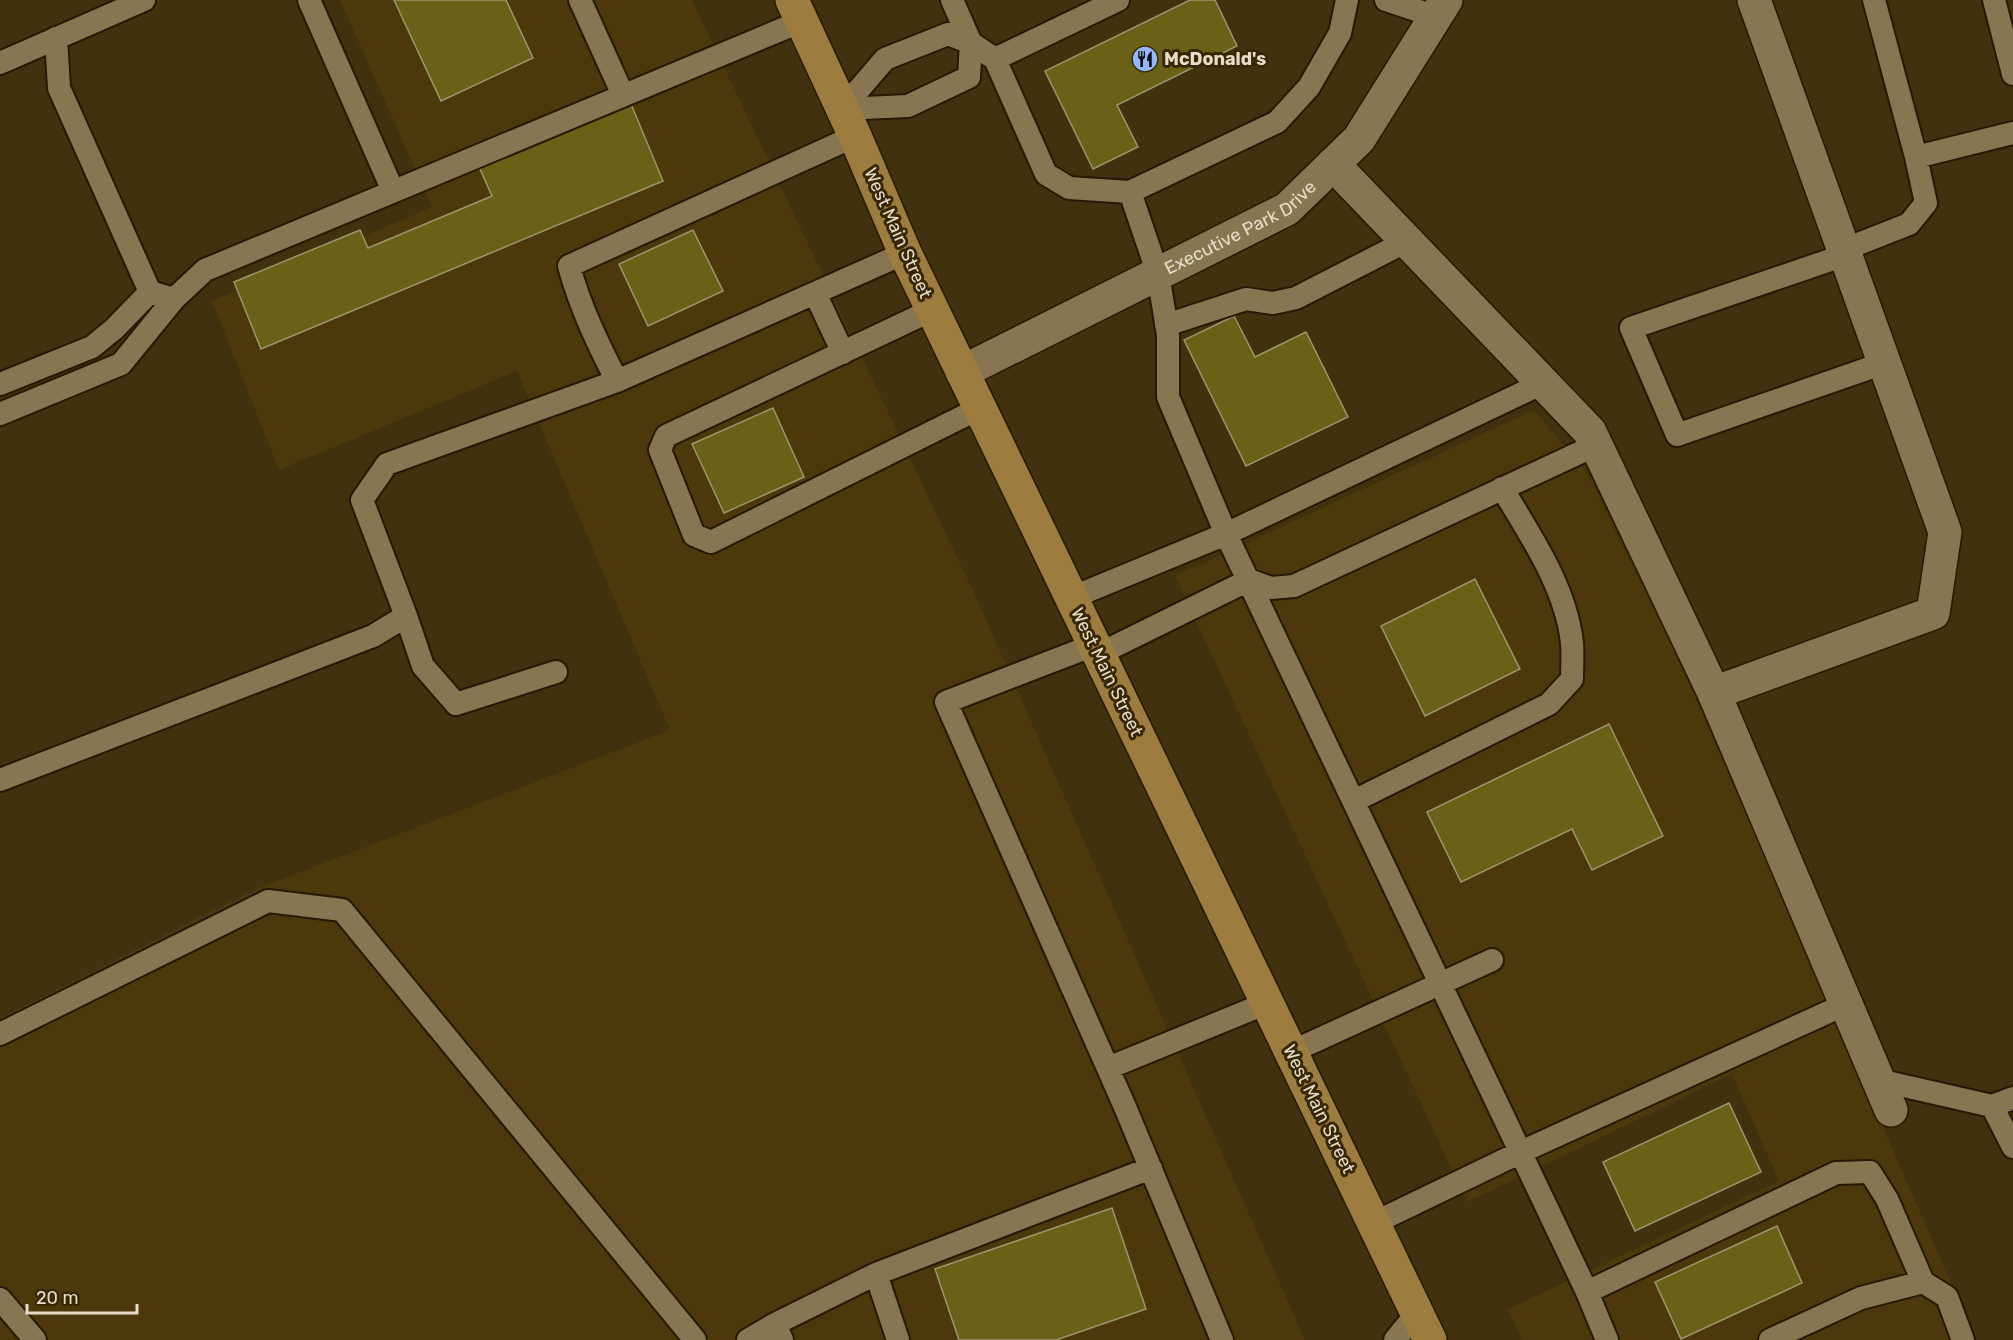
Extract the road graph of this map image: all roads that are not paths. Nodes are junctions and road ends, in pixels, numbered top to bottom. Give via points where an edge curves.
1 (144, 0) edge
2 (309, 0) edge
3 (580, 0) edge
4 (952, 0) edge
5 (1118, 0) edge
6 (1347, 0) edge
7 (1386, 0) edge
8 (1754, 0) edge
9 (1874, 0) edge
10 (1994, 0) edge
11 (1441, 8) edge
12 (797, 10) edge
13 (56, 38) junction
14 (970, 43) junction
15 (995, 59) junction
16 (0, 63) edge
17 (2013, 74) edge
18 (623, 95) junction
19 (848, 122) junction
20 (2013, 133) edge
21 (1916, 157) junction
22 (1333, 164) junction
23 (393, 191) junction
24 (1130, 192) junction
25 (1407, 241) junction
26 (1844, 252) junction
27 (905, 253) junction
28 (1158, 274) junction
29 (150, 292) junction
30 (815, 293) junction
31 (174, 299) junction
32 (933, 310) junction
33 (1166, 325) junction
34 (843, 352) junction
35 (1884, 363) junction
36 (962, 372) junction
37 (617, 381) junction
38 (1543, 383) junction
39 (0, 384) edge
40 (980, 408) junction
41 (0, 414) edge
42 (1596, 445) junction
43 (1502, 488) junction
44 (1226, 534) junction
45 (1249, 580) junction
46 (1071, 598) junction
47 (406, 616) junction
48 (1097, 649) junction
49 (556, 672) dead end
50 (1713, 693) junction
51 (0, 780) edge
52 (1354, 801) junction
53 (1492, 960) dead end
54 (1440, 982) junction
55 (1267, 1003) junction
56 (1846, 1004) junction
57 (0, 1034) edge
58 (1291, 1052) junction
59 (1108, 1068) junction
60 (1878, 1080) junction
61 (2003, 1102) edge
62 (1891, 1110) dead end
63 (2013, 1147) edge
64 (1521, 1152) junction
65 (1150, 1168) junction
66 (1374, 1223) junction
67 (876, 1274) junction
68 (1923, 1282) junction
69 (1587, 1292) junction
70 (0, 1299) edge
71 (1424, 1326) edge
72 (779, 1332) edge
73 (35, 1340) edge
74 (695, 1340) edge
75 (748, 1340) edge
76 (898, 1340) edge
77 (1222, 1340) edge
78 (1395, 1340) edge
79 (1607, 1340) edge
80 (1770, 1340) edge
81 (1963, 1340) edge

1 - 13 lane
2 - 23 lane
3 - 18 lane
4 - 14 lane
5 - 15 lane
6 - 24 lane via 1340,33 1309,87 1278,122
7 - 11 lane
8 - 26 street
9 - 21 lane
10 - 17 lane
11 - 22 street, Executive Park Drive via 1359,139
12 - 18 lane
12 - 19 main road, West Main Street
13 - 16 lane
13 - 29 lane via 59,88
14 - 15 lane
14 - 19 lane via 969,77 908,106
14 - 19 lane via 948,34 885,59
15 - 24 lane via 1047,174 1069,188
18 - 23 lane
19 - 27 main road, West Main Street
19 - 37 lane via 569,266 576,293
20 - 21 lane
21 - 26 lane via 1926,203 1909,224
22 - 25 street
22 - 28 street, Executive Park Drive via 1287,209
23 - 31 lane via 205,270
24 - 28 lane
25 - 33 lane via 1296,298 1273,303 1246,299
25 - 38 street
26 - 35 street
26 - 35 lane via 1631,328 1677,435
27 - 30 lane
27 - 32 main road, West Main Street
28 - 33 lane
28 - 36 street, Executive Park Drive
29 - 31 lane
29 - 39 lane via 92,346
30 - 34 lane
30 - 37 lane
31 - 41 lane via 121,364
32 - 34 lane
32 - 36 main road, West Main Street
33 - 44 lane via 1168,398
34 - 40 lane via 666,436 660,450 694,535 711,542
35 - 50 street via 1945,532 1933,613
36 - 40 main road, West Main Street
37 - 47 lane via 387,464 362,500
38 - 42 street via 1590,432
38 - 44 lane
40 - 46 main road, West Main Street
42 - 43 lane
42 - 50 street
43 - 45 lane via 1294,586 1271,588
43 - 52 lane via 1536,544 1563,601 1572,642 1572,680 1549,704
44 - 45 lane
44 - 46 lane
45 - 48 lane
45 - 52 lane
46 - 48 main road, West Main Street
47 - 49 lane via 423,666 456,704
47 - 51 lane via 373,636
48 - 55 main road, West Main Street
48 - 59 lane via 946,702
50 - 56 street
52 - 54 lane
53 - 54 lane
54 - 58 lane
54 - 64 lane
55 - 58 main road, West Main Street
55 - 59 lane
56 - 60 street
56 - 64 lane
57 - 74 lane via 268,902 342,910
58 - 66 main road, West Main Street
59 - 65 lane
60 - 61 lane
60 - 62 street
61 - 63 lane
64 - 66 lane
64 - 69 lane
65 - 67 lane
65 - 77 lane
66 - 71 main road, West Main Street
67 - 72 lane
67 - 76 lane
68 - 69 lane via 1887,1199 1870,1172 1836,1173
68 - 80 lane via 1861,1298
68 - 81 lane via 1947,1297
69 - 79 lane
70 - 73 lane
71 - 78 lane
72 - 75 lane

